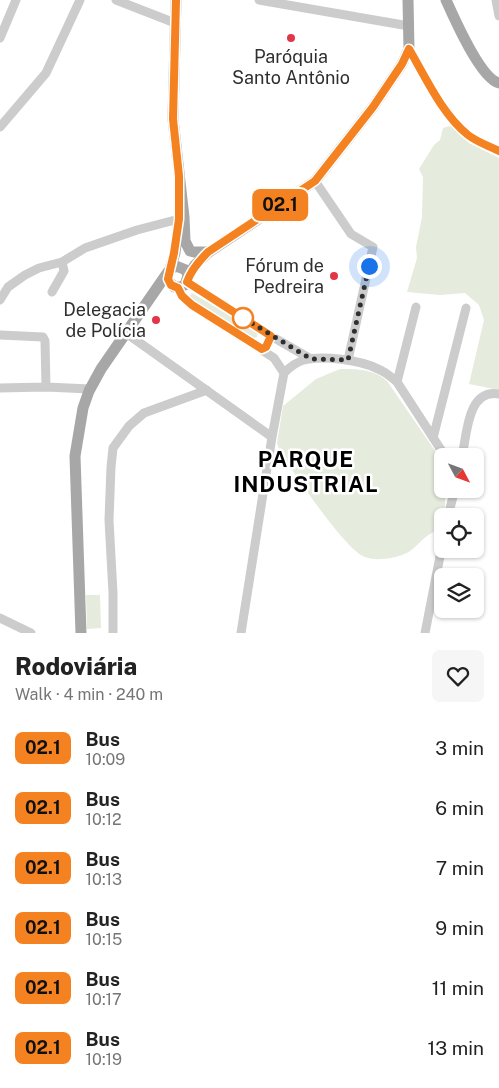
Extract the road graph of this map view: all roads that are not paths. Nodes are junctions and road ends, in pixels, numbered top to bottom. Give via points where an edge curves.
1 (16, 0) edge
2 (79, 0) edge
3 (116, 0) edge
4 (176, 0) edge
5 (259, 0) edge
6 (408, 0) edge
7 (446, 0) edge
8 (496, 0) edge
9 (499, 16) edge
10 (175, 23) junction
11 (409, 26) junction
12 (1, 33) edge
13 (409, 49) junction
14 (498, 84) edge
15 (0, 127) edge
16 (499, 151) edge
17 (179, 176) junction
18 (315, 181) junction
19 (179, 219) junction
20 (208, 252) junction
21 (62, 262) junction
22 (169, 271) junction
23 (182, 283) junction
24 (52, 292) dead end
25 (0, 300) edge
26 (416, 306) dead end
27 (466, 308) dead end
28 (142, 310) junction
29 (126, 333) junction
30 (268, 334) junction
31 (0, 335) edge
32 (260, 348) junction
33 (311, 359) junction
34 (348, 360) junction
35 (284, 373) junction
36 (398, 382) junction
37 (46, 387) junction
38 (0, 388) edge
39 (90, 389) junction
40 (207, 390) junction
41 (499, 394) edge
42 (272, 437) junction
43 (433, 438) junction
44 (463, 446) edge
45 (440, 448) edge
46 (440, 558) edge
47 (0, 618) edge
48 (31, 633) edge
49 (81, 633) edge
50 (113, 633) edge
51 (240, 633) edge
52 (425, 633) edge

1 - 12 street
2 - 15 street via 46,73
3 - 10 street
4 - 10 main road
5 - 11 street
6 - 11 main road
7 - 14 main road via 480,67
8 - 9 street
10 - 17 main road via 173,119
11 - 13 main road
13 - 16 street via 457,124 469,136
13 - 18 main road via 373,107
17 - 19 main road
17 - 20 main road via 185,241 194,252
18 - 20 main road
18 - 34 street via 351,234 373,247
19 - 21 street via 85,248
19 - 22 main road
20 - 23 main road
21 - 24 street via 64,271
21 - 25 street via 25,274 8,287
22 - 23 main road via 169,283
22 - 23 main road via 180,266 186,270
22 - 28 main road
23 - 28 main road via 156,294
23 - 30 street
23 - 32 street via 182,296 192,305
26 - 36 street
27 - 43 street
28 - 29 main road
29 - 39 main road
29 - 40 street
30 - 32 street via 261,338
30 - 33 street
31 - 37 street via 43,337
32 - 35 street via 274,358
33 - 34 street
33 - 35 street via 297,362
34 - 36 street via 376,368
35 - 42 street
36 - 43 street
37 - 38 street
37 - 39 street
39 - 49 main road via 75,456
40 - 42 street
40 - 50 street via 144,413 129,426 113,448 109,520
41 - 44 street via 484,396 474,406
42 - 51 street
43 - 45 street
46 - 52 street
47 - 48 street

